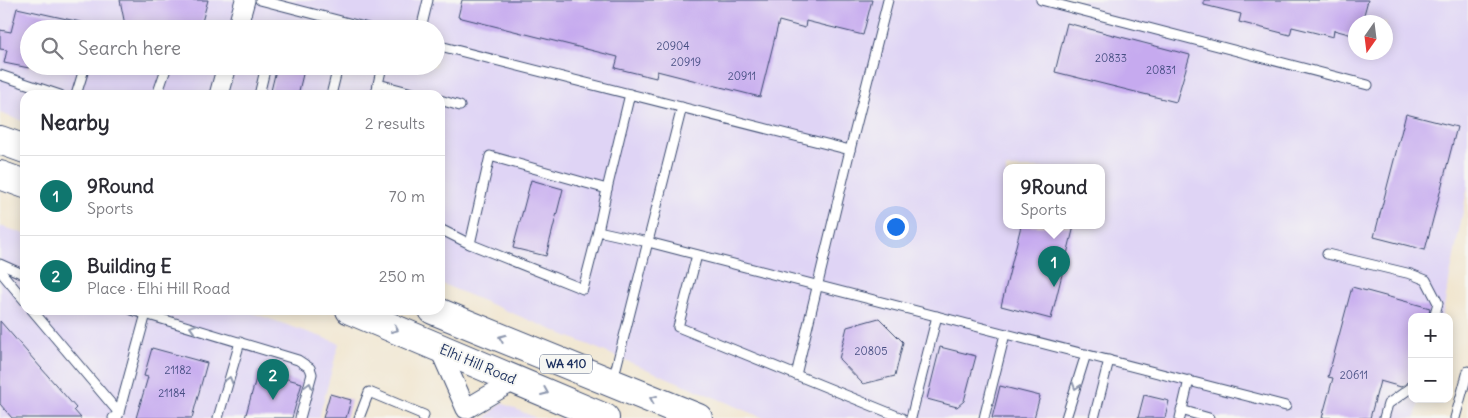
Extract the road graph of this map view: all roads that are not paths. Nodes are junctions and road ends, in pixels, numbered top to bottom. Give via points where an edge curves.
1 (245, 0) edge
2 (260, 0) edge
3 (428, 0) edge
4 (888, 0) edge
5 (1041, 0) edge
6 (239, 20) edge
7 (337, 20) edge
8 (423, 20) edge
9 (445, 47) edge
10 (0, 75) edge
11 (82, 75) edge
12 (164, 75) edge
13 (225, 75) edge
14 (264, 75) edge
15 (336, 75) edge
16 (380, 75) edge
17 (378, 84) junction
18 (1368, 85) dead end
19 (45, 90) edge
20 (78, 90) edge
21 (159, 90) edge
22 (220, 90) edge
23 (260, 90) edge
24 (332, 90) edge
25 (377, 90) edge
26 (401, 90) edge
27 (630, 94) junction
28 (445, 102) edge
29 (460, 106) dead end
30 (682, 107) junction
31 (0, 140) edge
32 (20, 147) edge
33 (850, 150) junction
34 (0, 175) edge
35 (20, 182) edge
36 (608, 189) junction
37 (598, 231) junction
38 (445, 232) edge
39 (648, 242) junction
40 (470, 244) junction
41 (1327, 254) dead end
42 (697, 255) junction
43 (0, 264) edge
44 (0, 271) edge
45 (20, 273) edge
46 (817, 286) junction
47 (20, 295) edge
48 (1435, 313) edge
49 (36, 315) edge
50 (145, 315) edge
51 (155, 315) edge
52 (362, 315) edge
53 (445, 315) edge
54 (936, 316) junction
55 (1005, 334) junction
56 (240, 342) junction
57 (439, 348) junction
58 (1086, 354) junction
59 (1109, 360) junction
60 (1468, 372) edge
61 (796, 375) junction
62 (515, 380) junction
63 (1189, 380) junction
64 (612, 382) junction
65 (1408, 390) edge
66 (1286, 406) dead end
67 (464, 414) edge
68 (1180, 414) edge
69 (117, 416) edge
70 (218, 418) edge
71 (300, 418) edge
72 (359, 418) edge
73 (422, 418) edge
74 (605, 418) edge
75 (698, 418) edge
76 (902, 418) edge
77 (911, 418) edge
78 (984, 418) edge
79 (1066, 418) edge
80 (1094, 418) edge
81 (1208, 418) edge
82 (1384, 418) edge
83 (1455, 418) edge

1 - 6 street
2 - 7 lane
3 - 8 lane
4 - 33 lane
5 - 18 lane
9 - 27 lane
10 - 19 lane
11 - 20 lane
12 - 21 lane
13 - 22 street
14 - 23 lane
15 - 24 lane
16 - 17 lane
17 - 25 lane
17 - 26 lane
27 - 30 lane
27 - 36 lane
28 - 29 lane
30 - 33 lane
30 - 39 lane
31 - 32 main road
33 - 46 lane
34 - 35 main road
36 - 37 lane
36 - 40 lane via 490,156
37 - 39 lane
37 - 40 lane via 583,289
38 - 40 lane
39 - 42 lane
39 - 64 lane
41 - 48 lane via 1426,280 1438,303
42 - 46 lane
42 - 61 lane via 678,327
43 - 45 lane
44 - 47 lane
46 - 54 lane
46 - 61 lane
49 - 69 lane
50 - 69 lane
56 -> 51 lane
52 -> 57 main road, Elhi Hill Road / WA 410
64 -> 53 main road, WA 410
54 - 55 lane
54 - 77 lane
55 - 58 lane
55 - 78 lane
70 -> 56 lane
71 -> 56 lane via 312,374 310,368 298,360
57 - 62 main road, Elhi Hill Road / WA 410
57 - 67 street
58 - 59 lane
58 -> 79 lane
59 - 63 lane
59 - 80 lane
60 - 83 lane
61 - 76 lane
62 - 67 street
62 -> 74 main road, Elhi Hill Road / WA 410
63 - 66 lane
63 - 68 lane
75 -> 64 main road, WA 410
65 - 82 lane via 1388,404
68 - 81 lane
72 - 73 lane via 370,392 424,415

